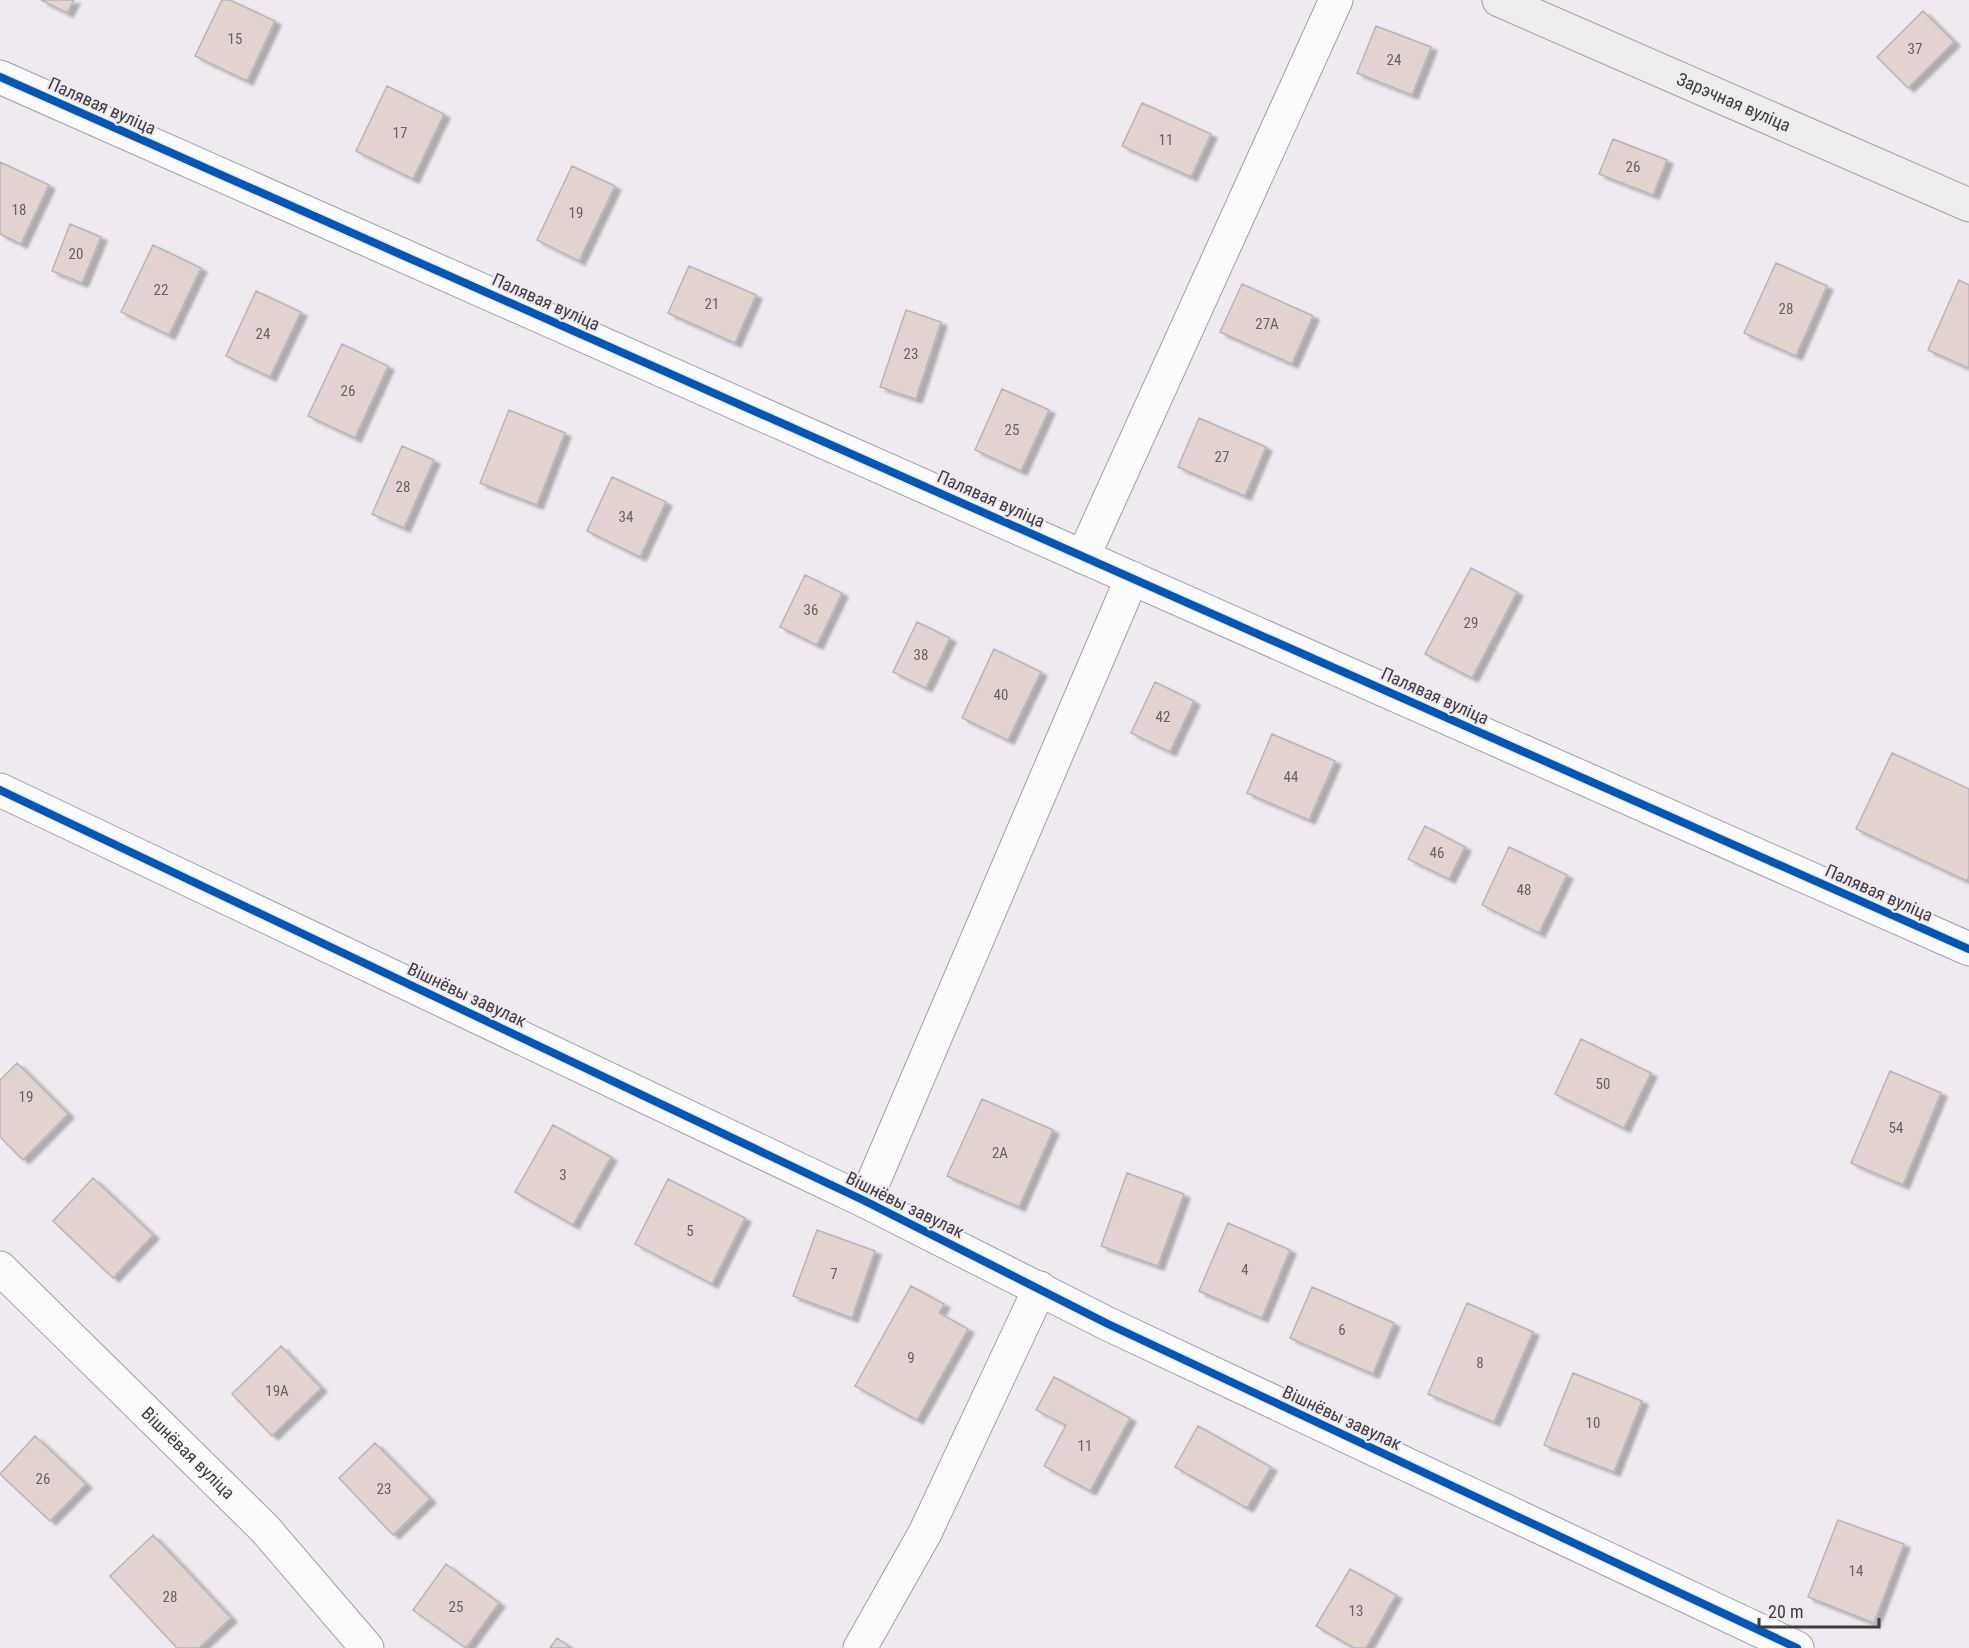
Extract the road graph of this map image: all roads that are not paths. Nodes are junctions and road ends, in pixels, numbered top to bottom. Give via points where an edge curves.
1 (1336, 0) edge
2 (1499, 0) edge
3 (0, 77) edge
4 (1969, 205) edge
5 (1083, 557) junction
6 (1132, 578) junction
7 (0, 790) edge
8 (1969, 949) edge
9 (865, 1201) junction
10 (0, 1268) edge
11 (1040, 1288) junction
12 (367, 1648) edge
13 (860, 1648) edge
14 (1797, 1648) edge

1 - 5 street
2 - 4 main road, Зарэчная вуліца
3 - 5 street, Палявая вуліца
5 - 6 street, Палявая вуліца
6 - 8 street, Палявая вуліца
6 - 9 street
7 - 9 street, Вішнёвы завулак
9 - 11 street, Вішнёвы завулак
10 - 12 street, Вішнёвая вуліца via 265,1529
11 - 13 street via 925,1533
11 - 14 street, Вішнёвы завулак via 1108,1324

